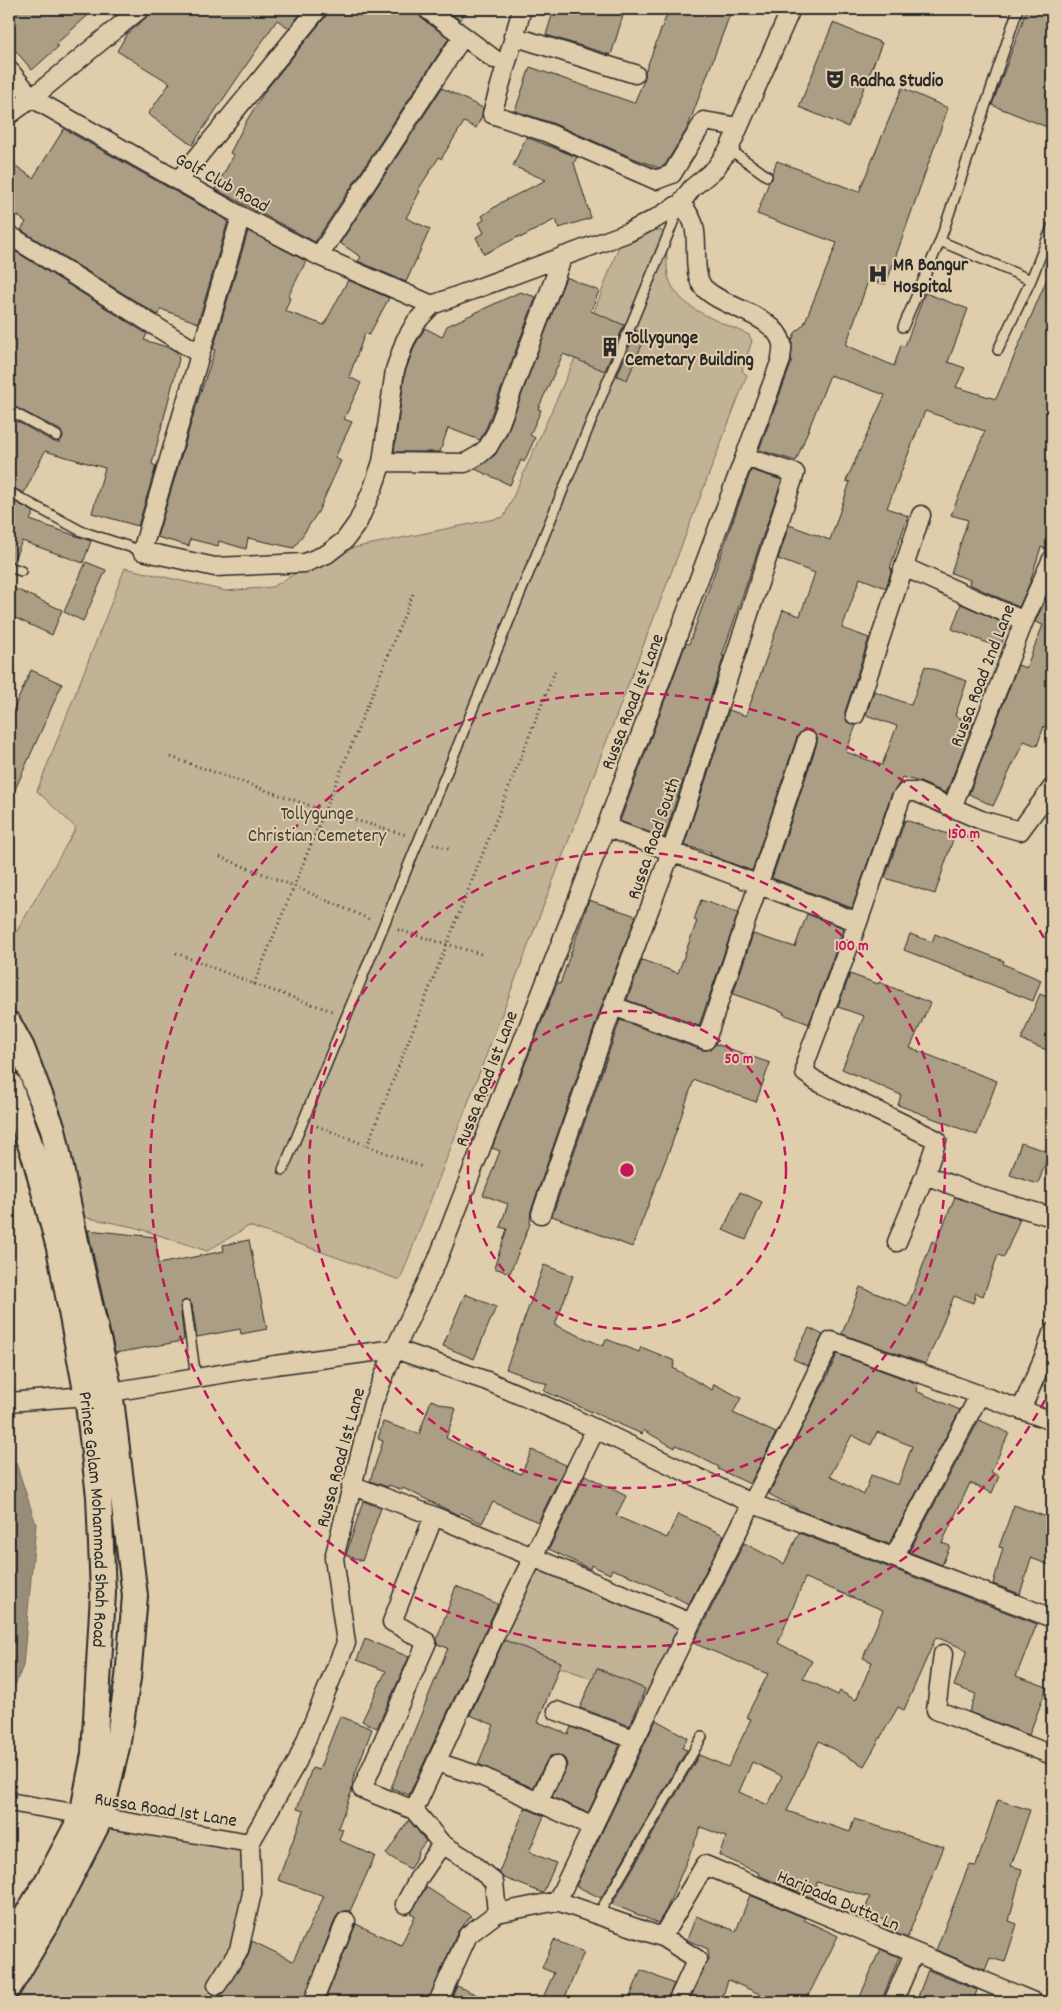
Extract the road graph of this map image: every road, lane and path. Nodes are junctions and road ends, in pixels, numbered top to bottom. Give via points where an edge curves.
1 (140, 9) edge
2 (318, 9) edge
3 (427, 9) edge
4 (522, 9) edge
5 (791, 9) edge
6 (1018, 9) edge
7 (464, 36) junction
8 (513, 36) junction
9 (494, 59) dead end
10 (9, 70) edge
11 (635, 74) dead end
12 (32, 98) junction
13 (9, 115) edge
14 (739, 127) junction
15 (729, 149) junction
16 (767, 176) dead end
17 (178, 181) junction
18 (681, 203) junction
19 (241, 216) junction
20 (1052, 227) edge
21 (9, 235) edge
22 (940, 241) junction
23 (319, 256) junction
24 (563, 256) junction
25 (1030, 280) junction
26 (432, 305) junction
27 (903, 327) dead end
28 (998, 350) dead end
29 (200, 354) junction
30 (9, 410) edge
31 (57, 436) dead end
32 (745, 457) junction
33 (382, 462) junction
34 (9, 492) edge
35 (921, 515) dead end
36 (142, 551) junction
37 (1052, 559) edge
38 (9, 567) edge
39 (904, 567) junction
40 (21, 571) dead end
41 (412, 594) dead end
42 (1024, 621) junction
43 (555, 671) dead end
44 (854, 716) dead end
45 (807, 740) dead end
46 (171, 757) dead end
47 (1052, 788) edge
48 (952, 808) junction
49 (325, 811) junction
50 (606, 827) junction
51 (419, 839) junction
52 (449, 849) dead end
53 (671, 852) junction
54 (220, 857) dead end
55 (294, 886) junction
56 (759, 886) junction
57 (858, 922) junction
58 (384, 926) junction
59 (448, 944) junction
60 (176, 953) dead end
61 (481, 954) dead end
62 (254, 984) junction
63 (613, 1006) junction
64 (347, 1016) junction
65 (9, 1024) edge
66 (9, 1084) edge
67 (304, 1121) junction
68 (367, 1146) junction
69 (422, 1167) dead end
70 (283, 1170) dead end
71 (925, 1175) junction
72 (541, 1214) dead end
73 (1052, 1217) edge
74 (897, 1242) dead end
75 (186, 1306) dead end
76 (1052, 1333) edge
77 (395, 1349) junction
78 (196, 1378) junction
79 (110, 1391) junction
80 (88, 1396) junction
81 (979, 1396) junction
82 (9, 1402) edge
83 (1020, 1410) junction
84 (1052, 1421) edge
85 (595, 1430) junction
86 (352, 1485) junction
87 (751, 1503) junction
88 (434, 1516) junction
89 (532, 1557) junction
90 (894, 1557) junction
91 (1052, 1618) edge
92 (690, 1623) junction
93 (943, 1654) dead end
94 (556, 1710) dead end
95 (702, 1737) dead end
96 (634, 1738) junction
97 (1052, 1755) edge
98 (436, 1762) junction
99 (556, 1765) dead end
100 (9, 1802) edge
101 (538, 1802) junction
102 (414, 1810) junction
103 (91, 1817) junction
104 (591, 1826) junction
105 (250, 1843) junction
106 (442, 1844) junction
107 (557, 1901) junction
108 (405, 1904) dead end
109 (497, 1913) junction
110 (598, 1915) junction
111 (346, 1921) dead end
112 (662, 1937) junction
113 (9, 1944) edge
114 (914, 1953) junction
115 (217, 1985) dead end
116 (9, 1987) edge
117 (313, 2002) edge
118 (438, 2002) edge
119 (677, 2002) edge
120 (893, 2002) edge
121 (1034, 2002) edge

1 - 12 street
2 - 17 street
3 - 7 street
4 - 8 street
5 - 14 street
6 - 22 lane
7 - 9 street
7 - 23 street
8 - 11 street
8 - 14 street via 492,114 548,133 656,180 672,174 704,121
10 - 12 street, Golf Club Road
12 - 13 street
12 - 17 street, Golf Club Road
14 - 15 street
15 - 16 lane
15 - 18 street via 715,169 692,188
17 - 19 street, Golf Club Road
18 - 24 street via 628,233
18 - 32 street, Russa Road 1st Lane via 694,226 699,281 706,291 766,323 782,344 781,360
18 - 51 lane
19 - 23 street, Golf Club Road
19 - 29 street
20 - 25 lane
21 - 29 street
22 - 25 lane
22 - 27 lane
23 - 26 street, Golf Club Road
24 - 26 street
24 - 33 street via 497,431 488,447 465,463
25 - 28 lane
26 - 33 street via 416,322 405,341 395,370
29 - 36 street
30 - 31 lane
32 - 50 street, Russa Road 1st Lane
32 - 53 street, Russa Road South via 795,473
33 - 36 street via 358,522 345,540 327,554 304,563 215,567
34 - 36 lane via 81,531
35 - 39 street
37 - 42 street, Russa Road 2nd Lane
38 - 40 lane
39 - 42 street
39 - 44 street
41 - 49 path
42 - 48 street, Russa Road 2nd Lane
43 - 59 path
45 - 56 street
46 - 49 path
47 - 48 street via 1020,831
48 - 57 street via 916,792 906,792 901,798
49 - 51 path
49 - 55 path
50 - 53 street
50 - 77 street, Russa Road 1st Lane via 437,1261
51 - 52 path
51 - 58 lane
53 - 56 street
53 - 63 street, Russa Road South
54 - 55 path
55 - 58 path
55 - 62 path
56 - 57 street
56 - 63 street via 706,1040
57 - 71 street via 806,1061 805,1073 937,1140
58 - 59 path
58 - 64 lane
59 - 61 path
59 - 68 path
60 - 62 path
62 - 64 path
63 - 72 street, Russa Road South
64 - 67 lane
65 - 79 street via 22,1048 53,1129
66 - 80 street, Prince Golam Mohammad Shah Road via 59,1248
67 - 68 path
67 - 70 lane
68 - 69 path
71 - 73 street
71 - 74 street
75 - 78 lane
76 - 83 street
77 - 78 street
77 - 85 street via 487,1381
77 - 86 street, Russa Road 1st Lane via 373,1403
78 - 79 street
79 - 80 street
79 - 103 street via 135,1596 128,1678 117,1747
80 - 82 street
80 - 103 street, Prince Golam Mohammad Shah Road via 99,1496 103,1593
81 - 83 street
81 - 87 street via 831,1341
81 - 90 street
83 - 84 street
85 - 87 street
85 - 89 street
86 - 88 street
86 - 105 street, Russa Road 1st Lane via 334,1558 346,1643 297,1762
87 - 90 street
87 - 92 street
88 - 89 street
88 - 102 street via 392,1622 427,1642 362,1789
89 - 92 street
89 - 98 street
90 - 91 street
92 - 96 street
93 - 97 street via 936,1710
94 - 96 street
95 - 110 lane
96 - 104 street
98 - 101 street via 483,1777
98 - 102 street
99 - 101 street
100 - 103 street, Russa Road 1st Lane
101 - 104 street
102 - 106 street
103 - 105 street, Russa Road 1st Lane
103 - 113 street, Prince Golam Mohammad Shah Road
103 - 116 street via 47,1923
104 - 107 street
105 - 115 street via 252,1893 239,1950
106 - 108 street
106 - 109 street via 494,1882
107 - 109 street
107 - 110 street
109 - 118 street via 468,1935
110 - 112 street
111 - 117 street
112 - 114 street, Haripada Dutta Ln via 705,1865
112 - 119 street via 697,1959
114 - 120 street
114 - 121 street, Haripada Dutta Ln

